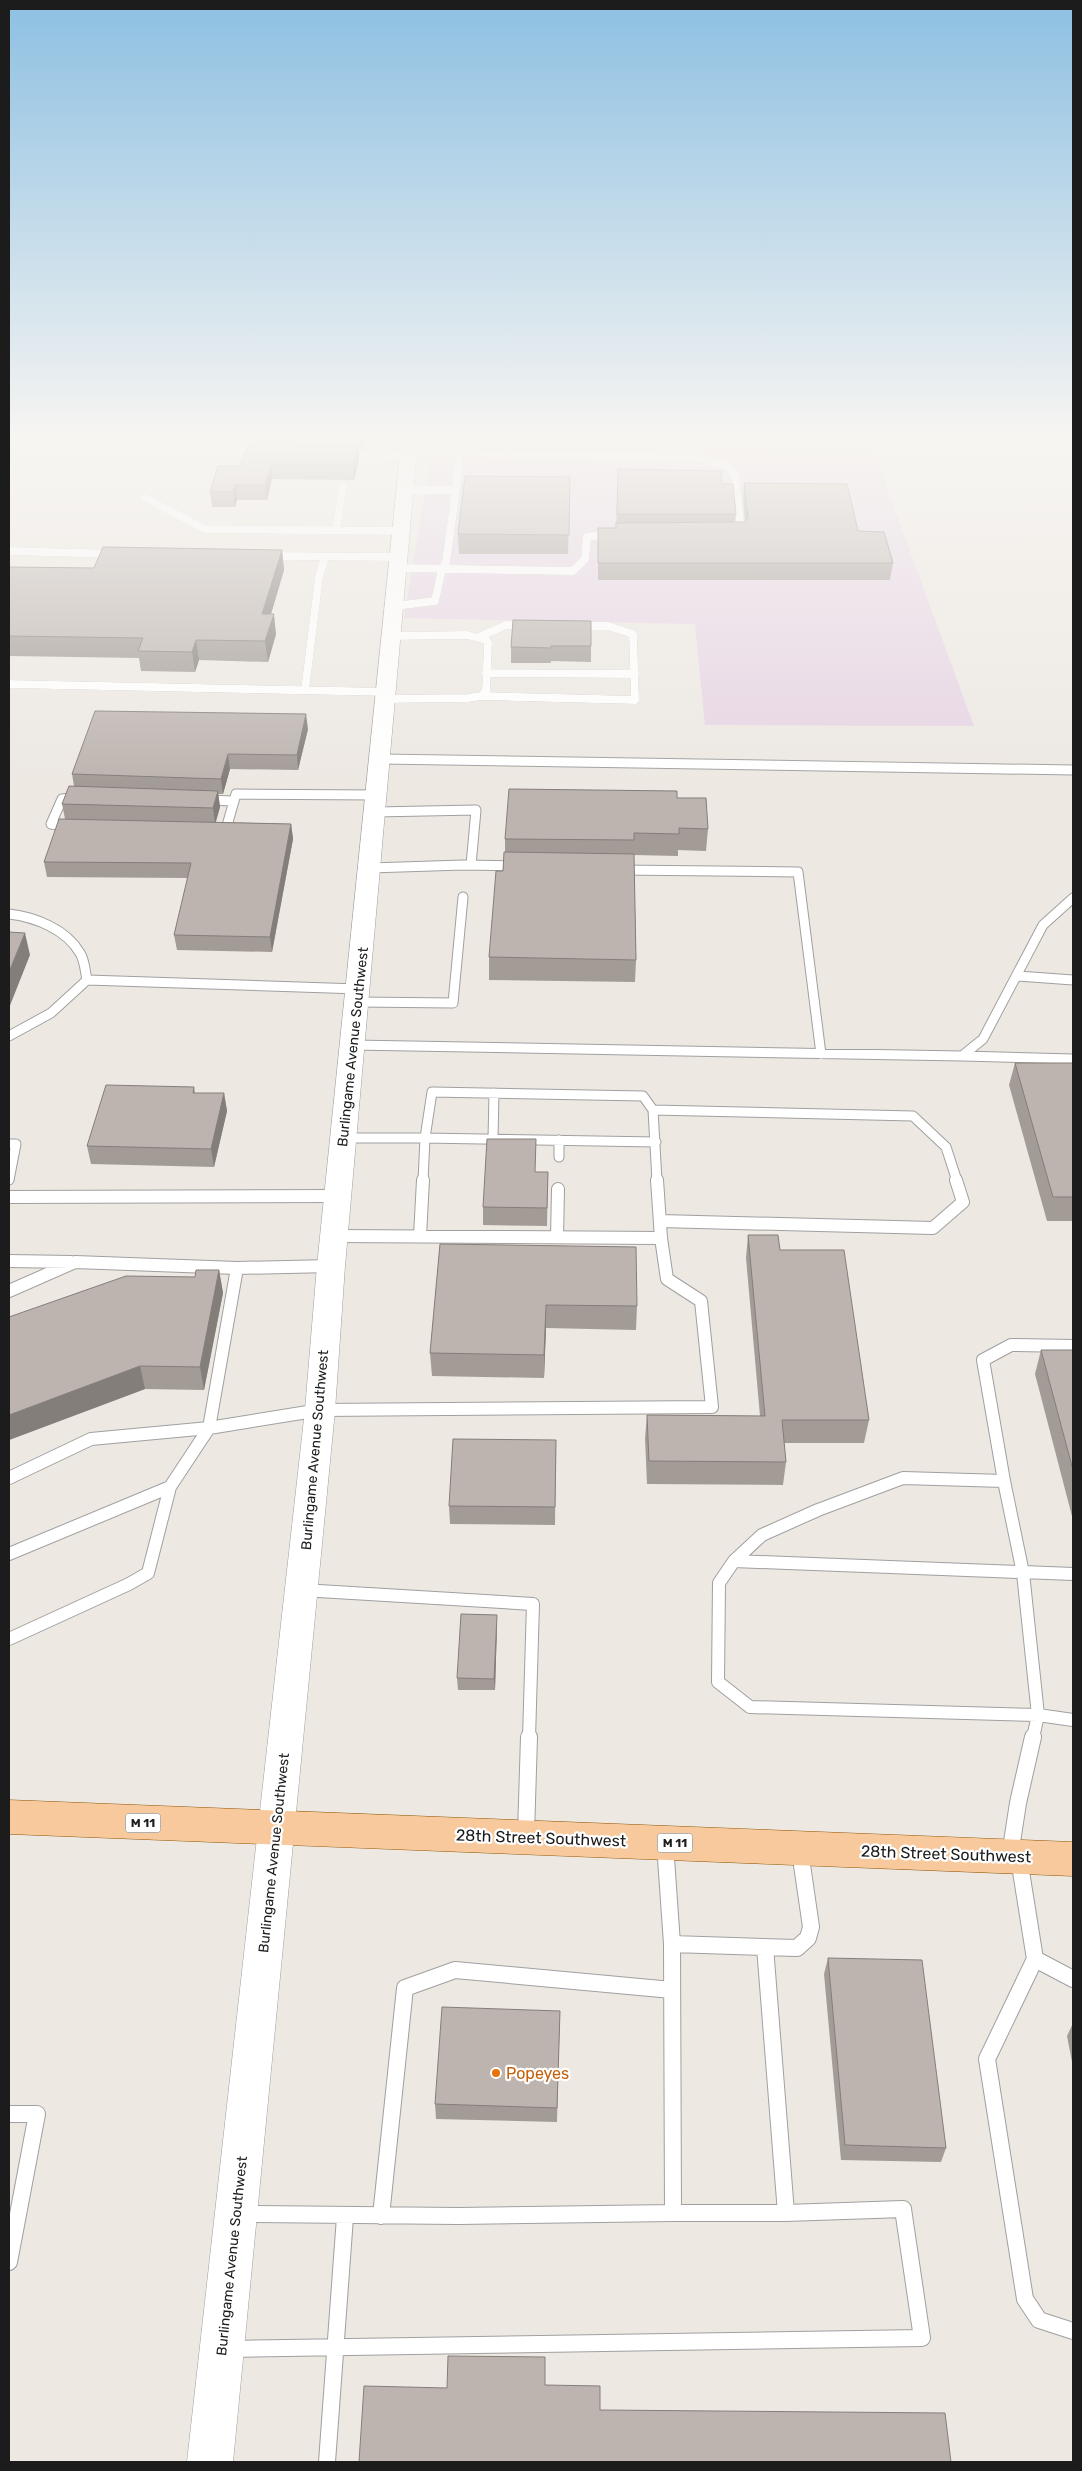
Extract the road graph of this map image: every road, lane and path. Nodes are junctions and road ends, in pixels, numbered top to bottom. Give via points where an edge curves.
1 (27, 552) edge
2 (400, 552) edge
3 (447, 552) edge
4 (586, 552) edge
5 (127, 554) edge
6 (264, 556) edge
7 (325, 557) junction
8 (399, 563) junction
9 (442, 569) junction
10 (395, 606) junction
11 (534, 626) edge
12 (570, 626) edge
13 (392, 636) junction
14 (480, 637) junction
15 (486, 672) junction
16 (635, 674) junction
17 (9, 684) edge
18 (305, 690) junction
19 (387, 696) junction
20 (481, 696) junction
21 (381, 759) junction
22 (1073, 770) edge
23 (88, 797) edge
24 (195, 800) edge
25 (234, 801) junction
26 (376, 804) junction
27 (76, 827) edge
28 (211, 830) edge
29 (471, 865) junction
30 (528, 867) edge
31 (370, 868) junction
32 (613, 870) edge
33 (463, 897) dead end
34 (1073, 898) edge
35 (9, 914) edge
36 (1018, 976) junction
37 (87, 980) junction
38 (1073, 980) edge
39 (358, 996) junction
40 (9, 1036) edge
41 (352, 1045) junction
42 (821, 1054) junction
43 (962, 1056) junction
44 (1073, 1059) edge
45 (494, 1093) junction
46 (653, 1110) junction
47 (343, 1138) junction
48 (425, 1138) junction
49 (492, 1139) junction
50 (559, 1140) junction
51 (656, 1142) junction
52 (9, 1144) edge
53 (559, 1157) dead end
54 (9, 1180) edge
55 (558, 1189) dead end
56 (338, 1196) junction
57 (9, 1197) edge
58 (660, 1221) junction
59 (420, 1236) junction
60 (557, 1237) junction
61 (661, 1238) junction
62 (332, 1251) junction
63 (9, 1261) edge
64 (75, 1262) junction
65 (237, 1268) junction
66 (9, 1291) edge
67 (1073, 1346) edge
68 (320, 1410) junction
69 (209, 1428) junction
70 (9, 1478) edge
71 (1004, 1481) junction
72 (170, 1487) junction
73 (9, 1554) edge
74 (734, 1561) junction
75 (1024, 1573) junction
76 (1073, 1574) edge
77 (302, 1590) junction
78 (9, 1639) edge
79 (1038, 1715) junction
80 (1073, 1720) edge
81 (9, 1817) edge
82 (278, 1828) junction
83 (525, 1838) junction
84 (665, 1843) junction
85 (800, 1849) junction
86 (1014, 1857) junction
87 (1073, 1859) edge
88 (672, 1944) junction
89 (765, 1947) junction
90 (1035, 1959) junction
91 (1073, 1979) edge
92 (672, 1990) junction
93 (9, 2114) edge
94 (673, 2213) junction
95 (786, 2213) junction
96 (236, 2214) junction
97 (380, 2216) junction
98 (345, 2217) junction
99 (9, 2259) edge
100 (1073, 2331) edge
101 (222, 2349) junction
102 (335, 2349) junction
103 (210, 2462) edge
104 (327, 2462) edge

1 - 5 lane
2 - 8 street, Burlingame Avenue Southwest
3 - 9 lane
4 - 9 lane via 585,559 573,571
6 - 7 lane
7 - 8 lane
7 - 18 lane via 319,577
8 - 9 lane
8 - 10 street, Burlingame Avenue Southwest
9 - 10 lane via 435,601
10 - 13 street, Burlingame Avenue Southwest
11 - 14 lane via 506,626
12 - 16 lane via 608,626 633,634
13 - 14 lane
13 - 19 street, Burlingame Avenue Southwest
14 - 15 lane via 488,643
15 - 16 lane
15 - 20 lane via 486,692
16 - 20 lane via 635,700
17 - 18 lane
18 - 19 lane
19 - 20 lane
19 - 21 street, Burlingame Avenue Southwest
21 - 22 lane
21 - 26 street, Burlingame Avenue Southwest
23 - 27 lane via 62,799 51,824
24 - 25 lane
25 - 26 lane via 238,794
25 - 28 lane via 226,829
26 - 29 lane via 476,810
26 - 31 street, Burlingame Avenue Southwest
29 - 30 lane
29 - 31 lane
31 - 39 street, Burlingame Avenue Southwest
32 - 42 lane via 798,872
33 - 39 lane via 453,1003
34 - 36 lane via 1043,925
35 - 37 lane via 26,915 58,931 80,954
36 - 38 lane
36 - 43 lane via 983,1039
37 - 39 lane
37 - 40 lane via 39,1022
39 - 41 street, Burlingame Avenue Southwest
41 - 42 lane
41 - 47 street, Burlingame Avenue Southwest
42 - 43 lane
43 - 44 lane
45 - 46 lane via 642,1096
45 - 48 lane via 432,1092
45 - 49 lane
46 - 51 lane
46 - 58 lane via 913,1116 946,1147 964,1202 933,1228
47 - 48 lane
47 - 56 street, Burlingame Avenue Southwest
48 - 49 lane
48 - 59 lane
49 - 50 lane
50 - 51 lane
50 - 53 lane
51 - 58 lane
52 - 54 lane via 16,1144
55 - 60 lane
56 - 57 lane
56 - 62 street, Burlingame Avenue Southwest
58 - 61 lane
59 - 60 lane
59 - 62 lane
60 - 61 lane
61 - 68 lane via 667,1279 701,1301 712,1407
62 - 65 lane
62 - 68 street, Burlingame Avenue Southwest
63 - 64 lane
64 - 65 lane
64 - 66 lane
65 - 69 lane
67 - 71 lane via 1011,1345 982,1360
68 - 69 lane
68 - 77 street, Burlingame Avenue Southwest
69 - 70 lane via 91,1439
69 - 72 lane
71 - 74 lane via 904,1478 762,1535
71 - 75 lane
72 - 73 lane
72 - 78 lane via 148,1573
74 - 75 lane
74 - 79 lane via 719,1583 718,1682 750,1707
75 - 76 lane
75 - 79 lane
77 - 82 street, Burlingame Avenue Southwest
77 - 83 lane via 533,1604
79 - 80 lane
79 - 86 lane via 1018,1803
81 - 82 main road, 28th Street Southwest / M 11
82 - 83 main road, 28th Street Southwest / M 11
82 - 96 street, Burlingame Avenue Southwest
83 - 84 main road, 28th Street Southwest / M 11
84 - 85 main road, 28th Street Southwest / M 11
84 - 88 lane
85 - 86 main road, 28th Street Southwest / M 11
85 - 89 lane via 811,1926 808,1938 797,1948
86 - 87 main road, 28th Street Southwest / M 11
86 - 90 lane
88 - 89 lane
88 - 92 lane
89 - 95 lane
90 - 91 lane
90 - 100 lane via 987,2059 1025,2299 1039,2320
92 - 94 lane
92 - 97 lane via 455,1970 405,1988
93 - 99 lane via 37,2114
94 - 95 lane
94 - 97 lane
95 - 102 lane via 903,2209 922,2338
96 - 98 lane
96 - 101 street, Burlingame Avenue Southwest
97 - 98 lane
98 - 102 lane
101 - 102 lane
101 - 103 street, Burlingame Avenue Southwest
102 - 104 lane

